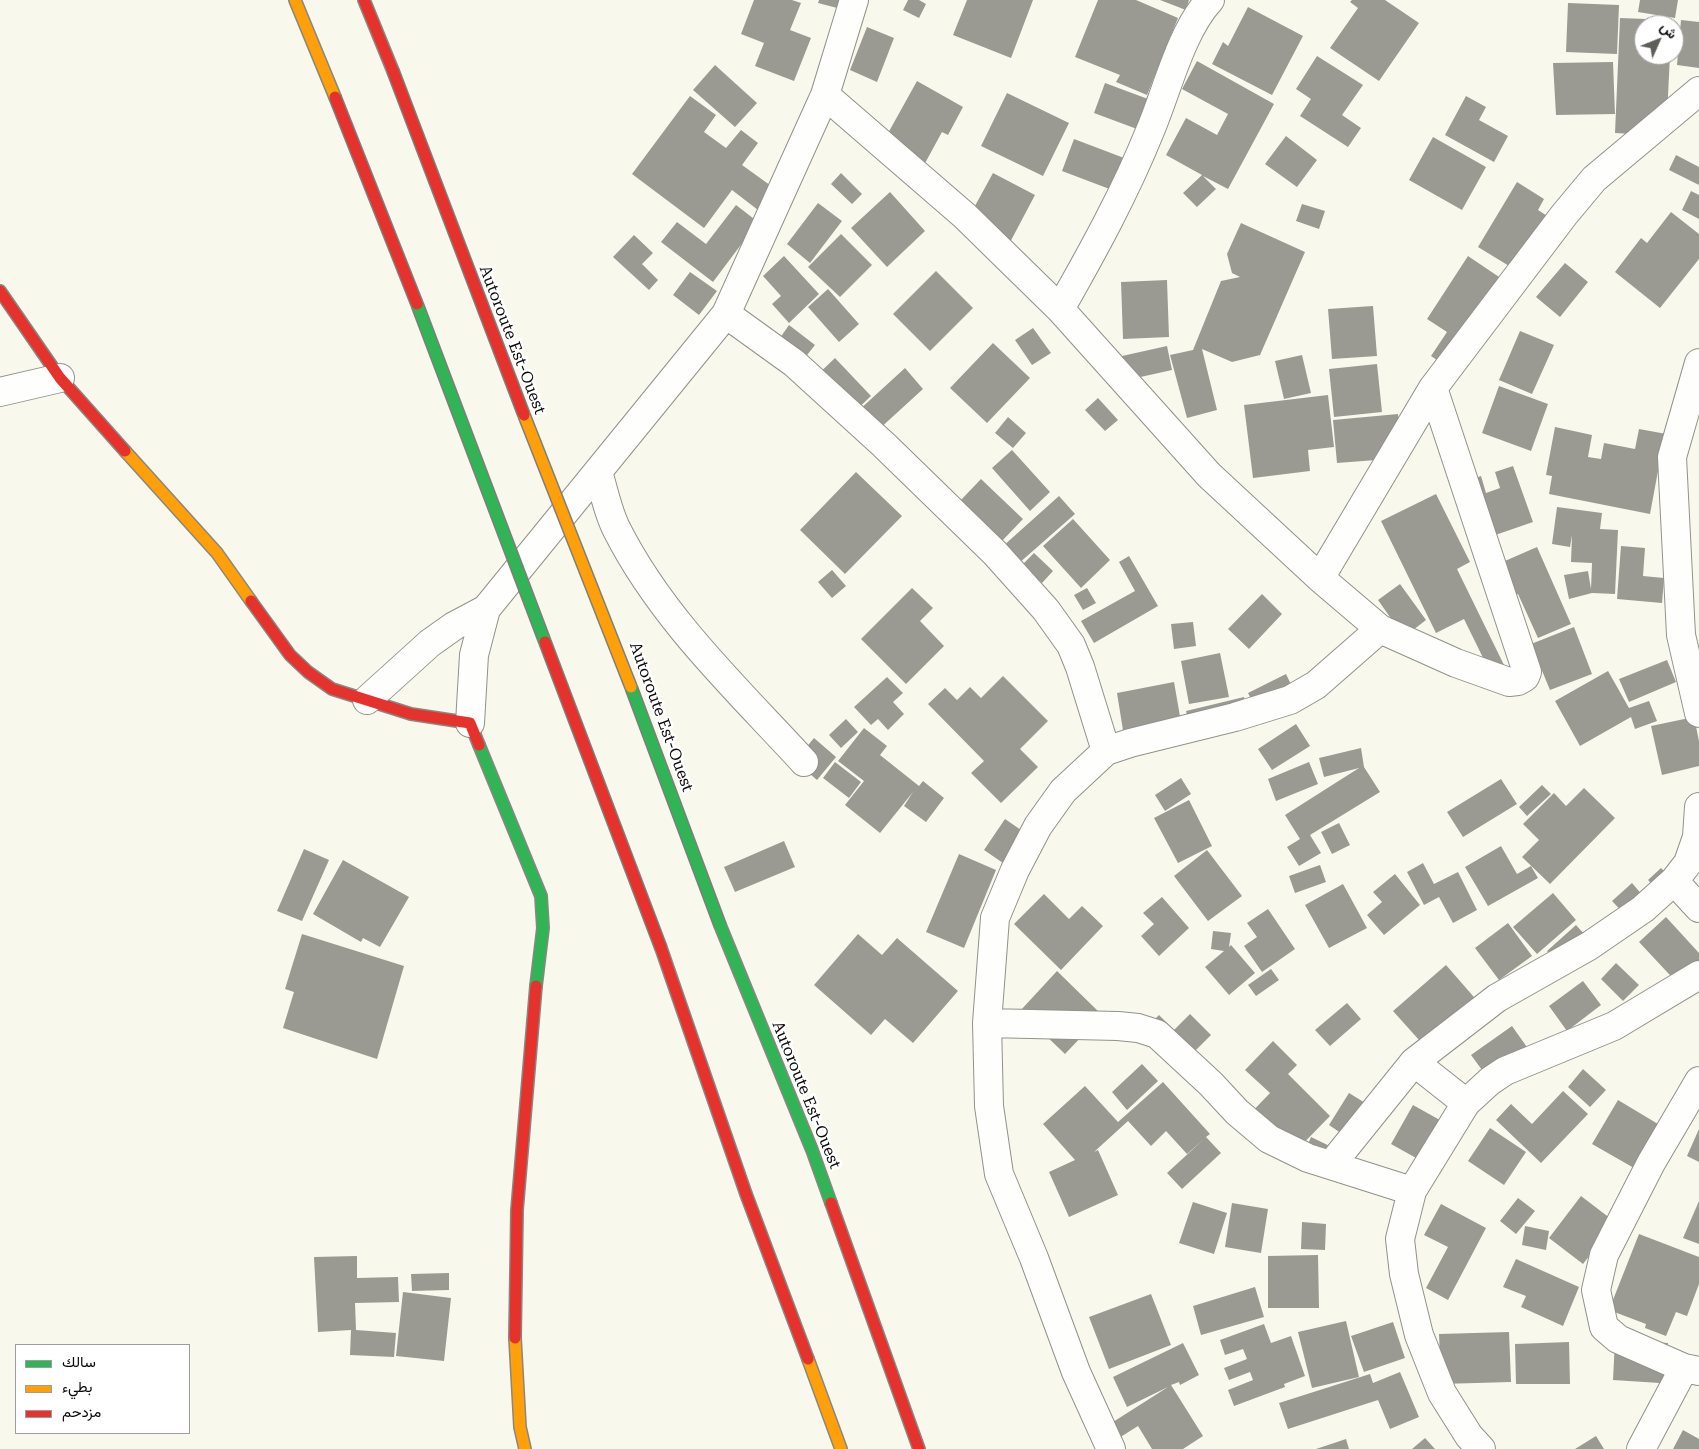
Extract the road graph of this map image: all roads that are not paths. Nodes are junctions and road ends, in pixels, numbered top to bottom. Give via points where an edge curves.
1 (295, 0) edge
2 (364, 0) edge
3 (854, 0) edge
4 (1210, 0) edge
5 (1699, 90) edge
6 (825, 95) junction
7 (0, 291) edge
8 (1060, 309) junction
9 (726, 314) junction
10 (1699, 363) edge
11 (60, 378) junction
12 (1433, 388) junction
13 (0, 392) edge
14 (598, 472) junction
15 (1320, 578) junction
16 (486, 609) junction
17 (1380, 629) junction
18 (367, 700) junction
19 (1699, 713) edge
20 (470, 723) junction
21 (1106, 751) junction
22 (804, 762) dead end
23 (1699, 807) edge
24 (1674, 881) junction
25 (1699, 908) edge
26 (1699, 975) edge
27 (987, 1022) junction
28 (1414, 1062) junction
29 (1699, 1081) edge
30 (1466, 1103) junction
31 (1331, 1165) junction
32 (1412, 1191) junction
33 (1692, 1370) edge
34 (525, 1449) edge
35 (841, 1449) edge
36 (919, 1449) edge
37 (1111, 1449) edge
38 (1481, 1449) edge
39 (1641, 1449) edge

1 - 35 main road, bridge via 447,381 661,948 746,1194
2 - 36 main road, Autoroute Est-Ouest, bridge via 500,356 604,613 720,925 812,1150
3 - 6 street
4 - 8 street via 1193,21 1116,210
5 - 12 street via 1594,179
6 - 8 street via 965,216
6 - 9 street
7 - 11 main road
8 - 15 street via 1209,475
9 - 14 street
9 - 21 street via 794,363 884,445 995,553 1046,610 1071,644
10 - 19 street via 1672,457 1681,635
11 - 13 street
11 - 18 main road via 217,553 290,655 332,689
12 - 15 street
12 - 17 street via 1527,672 1518,681 1509,682 1456,663
14 - 16 street
14 - 22 street via 616,528 663,604 689,637
15 - 17 street
16 - 18 street via 430,643
16 - 20 street via 474,655
17 - 21 street via 1316,684 1290,700
18 - 20 main road via 411,714
20 - 34 main road via 541,896 543,928 516,1238 514,1312 520,1427
21 - 27 street via 1063,791 1038,826 1015,870 995,918
23 - 24 street via 1697,836 1688,863
24 - 25 street
24 - 28 street via 1627,920 1589,946 1497,998
26 - 30 street via 1614,1026 1505,1071
27 - 31 street via 1118,1026 1157,1034 1269,1139
27 - 37 street via 989,1106 999,1174 1076,1372
28 - 30 street
28 - 31 street
29 - 33 street via 1651,1163 1604,1255 1596,1290 1604,1327 1618,1339
30 - 32 street
31 - 32 street
32 - 38 street via 1400,1239 1404,1274 1420,1335 1442,1393
33 - 39 street

